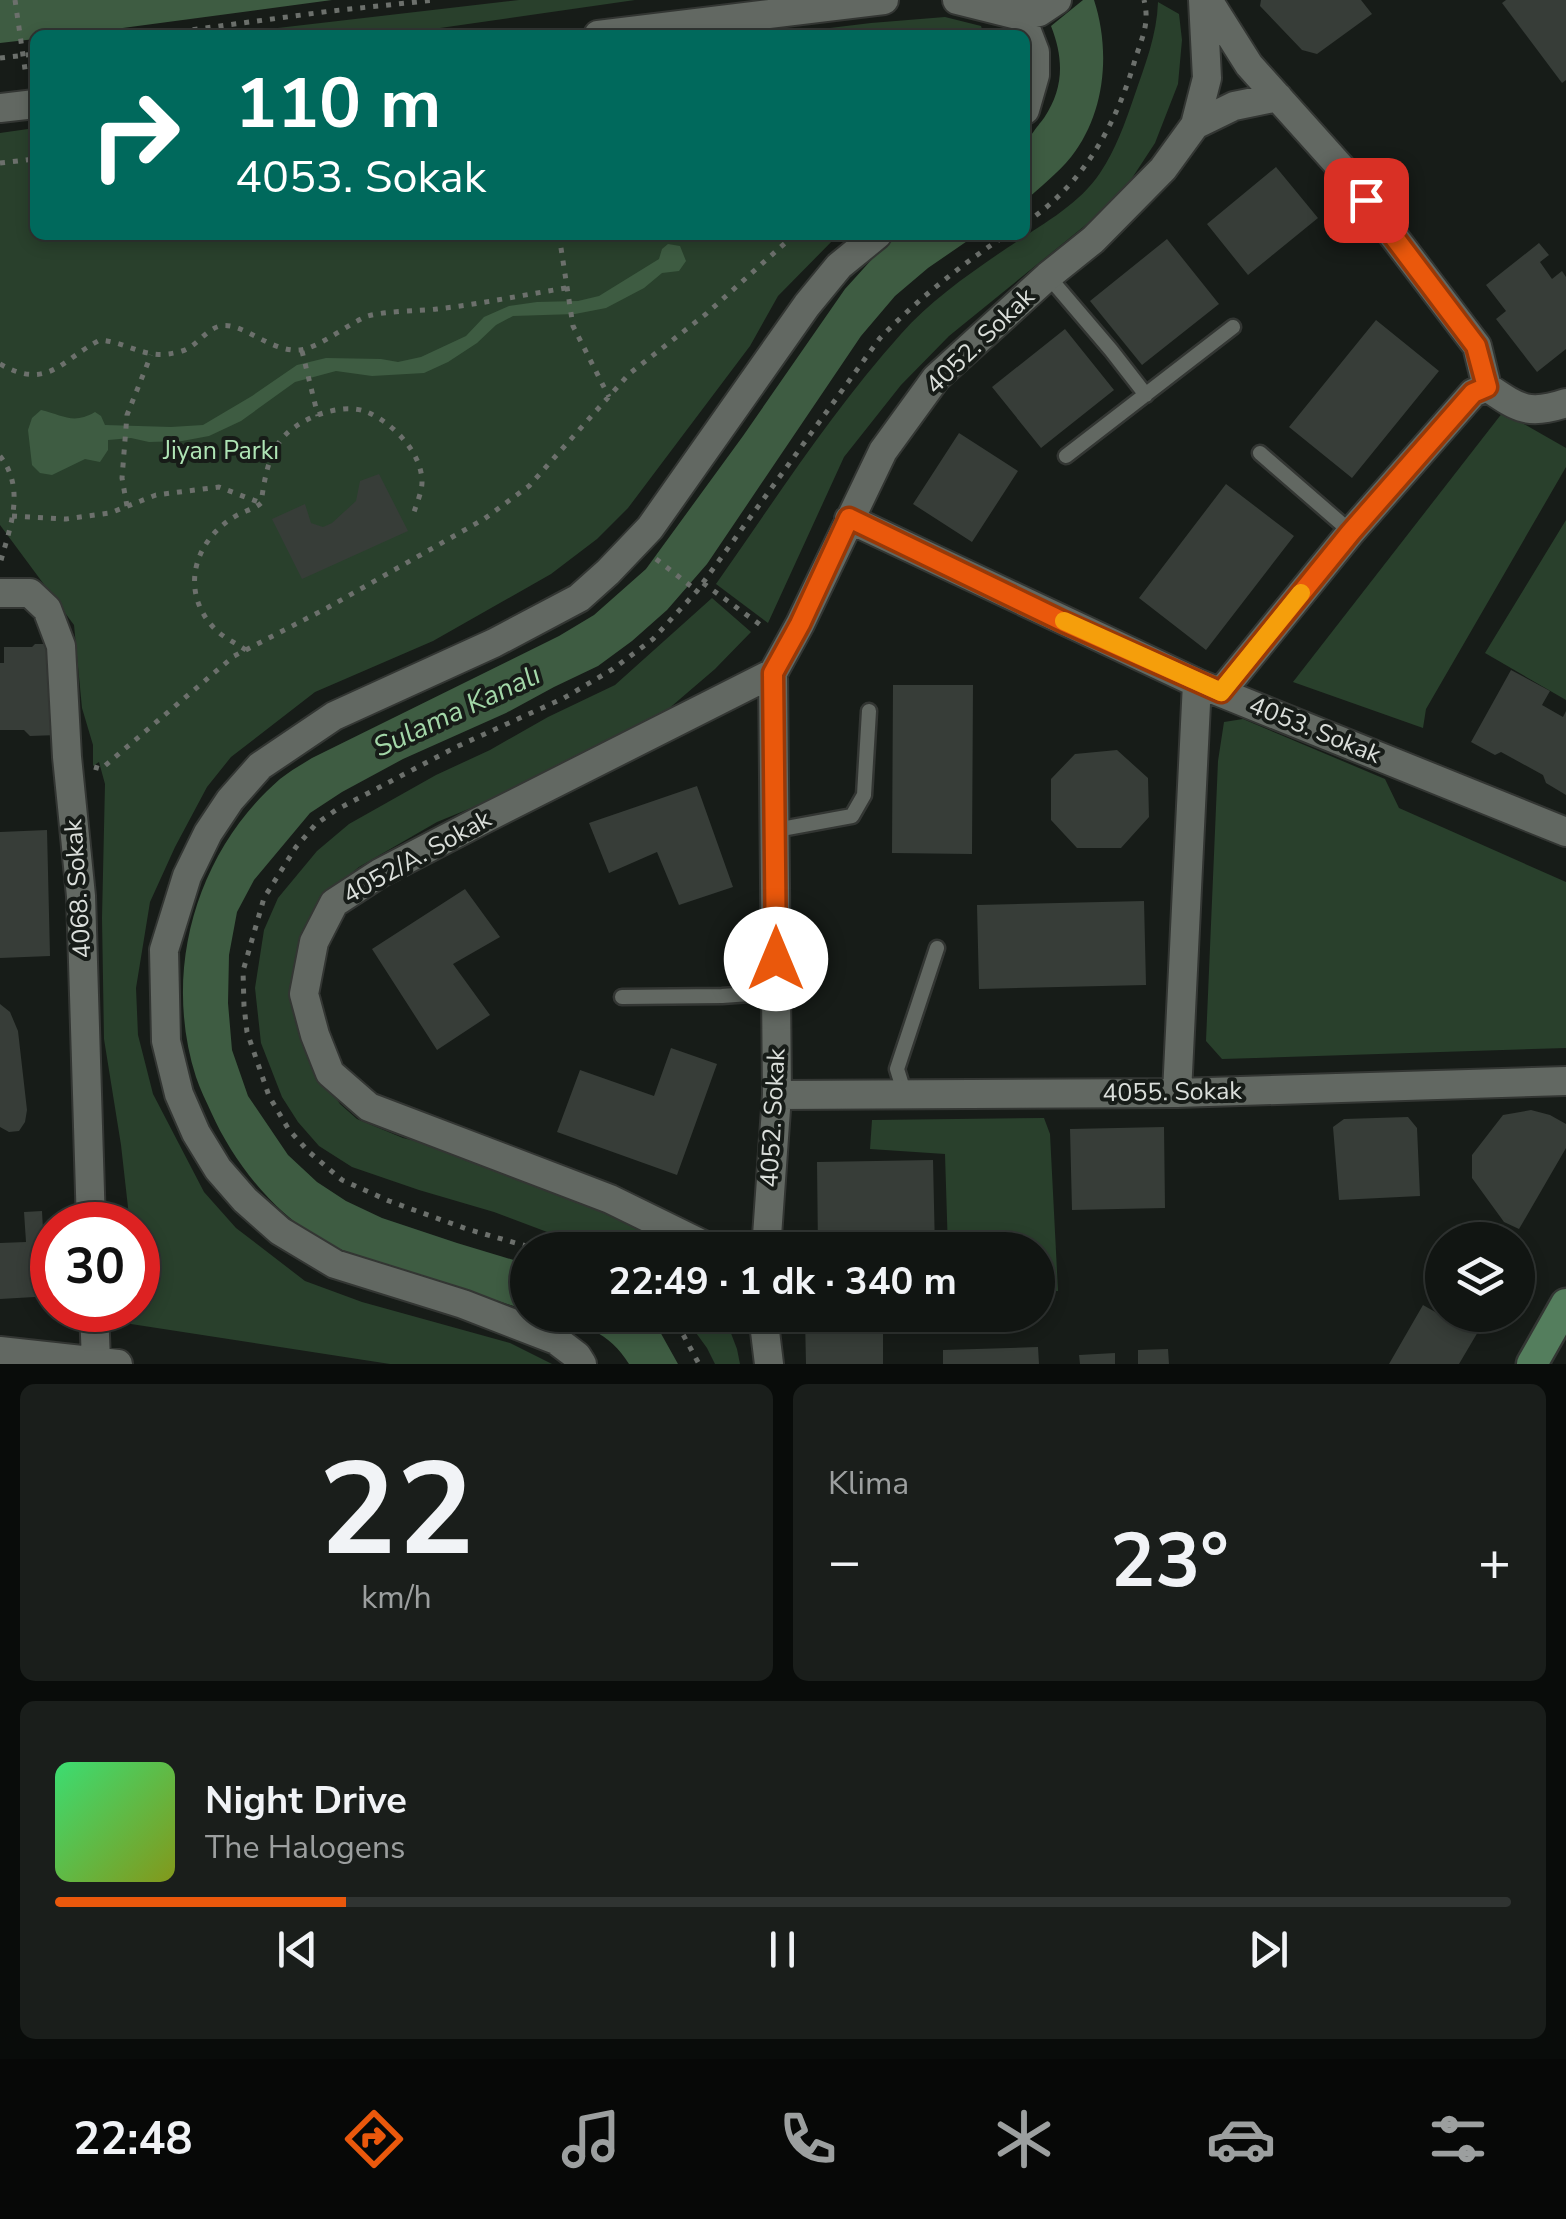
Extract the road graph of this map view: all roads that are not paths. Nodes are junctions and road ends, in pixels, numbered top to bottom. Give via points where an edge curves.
1 (884, 0) edge
2 (956, 0) edge
3 (1205, 0) edge
4 (1034, 6) edge
5 (639, 30) edge
6 (1030, 91) edge
7 (1278, 97) junction
8 (30, 105) edge
9 (0, 108) edge
10 (1195, 125) junction
11 (871, 240) edge
12 (1048, 276) junction
13 (1232, 327) dead end
14 (1487, 387) junction
15 (1146, 395) junction
16 (1566, 402) edge
17 (1260, 453) dead end
18 (1066, 456) dead end
19 (849, 518) junction
20 (1351, 532) junction
21 (0, 593) edge
22 (773, 673) junction
23 (1209, 688) junction
24 (869, 711) dead end
25 (776, 830) junction
26 (1566, 832) edge
27 (937, 948) dead end
28 (777, 992) junction
29 (622, 997) dead end
30 (1566, 1082) edge
31 (1177, 1093) junction
32 (777, 1095) junction
33 (906, 1095) junction
34 (91, 1202) edge
35 (677, 1232) edge
36 (767, 1232) edge
37 (1566, 1304) edge
38 (100, 1332) edge
39 (766, 1332) edge
40 (0, 1351) edge
41 (107, 1362) edge
42 (582, 1364) edge
43 (769, 1364) edge
44 (1532, 1364) edge

1 - 5 street
2 - 4 street
3 - 7 street
3 - 10 street, 4052. Sokak via 1207,78
4 - 6 street
7 - 10 street via 1234,106
7 - 14 street via 1344,171 1476,346
8 - 9 street
10 - 12 street, 4052. Sokak via 1094,240
11 - 42 street via 807,305 650,528 578,598 334,716 260,766 208,833 164,950 166,1041 179,1094 218,1169 245,1200 334,1264 556,1340
12 - 15 lane
12 - 19 street, 4052. Sokak via 936,378 882,451
13 - 15 lane
14 - 16 street via 1516,407 1546,410
14 - 20 street via 1473,393
15 - 18 lane
17 - 20 lane
19 - 22 street, 4052. Sokak
19 - 23 street, 4053. Sokak
20 - 23 street
21 - 34 street, 4068. Sokak via 30,593 47,609 61,646 81,896
22 - 25 street, 4052. Sokak
22 - 35 street, 4052/A. Sokak via 380,873 334,903 314,942 304,994 330,1073 369,1107 610,1199
23 - 26 street, 4053. Sokak
23 - 31 street
24 - 25 lane via 864,795 852,816
25 - 28 street, 4052. Sokak
27 - 33 lane via 896,1070
28 - 29 lane
28 - 32 street, 4052. Sokak
30 - 31 street, 4055. Sokak
31 - 33 street, 4055. Sokak
32 - 33 street, 4055. Sokak
32 - 36 street, 4052. Sokak
37 - 44 street
38 - 41 street
39 - 43 street
40 - 41 street

